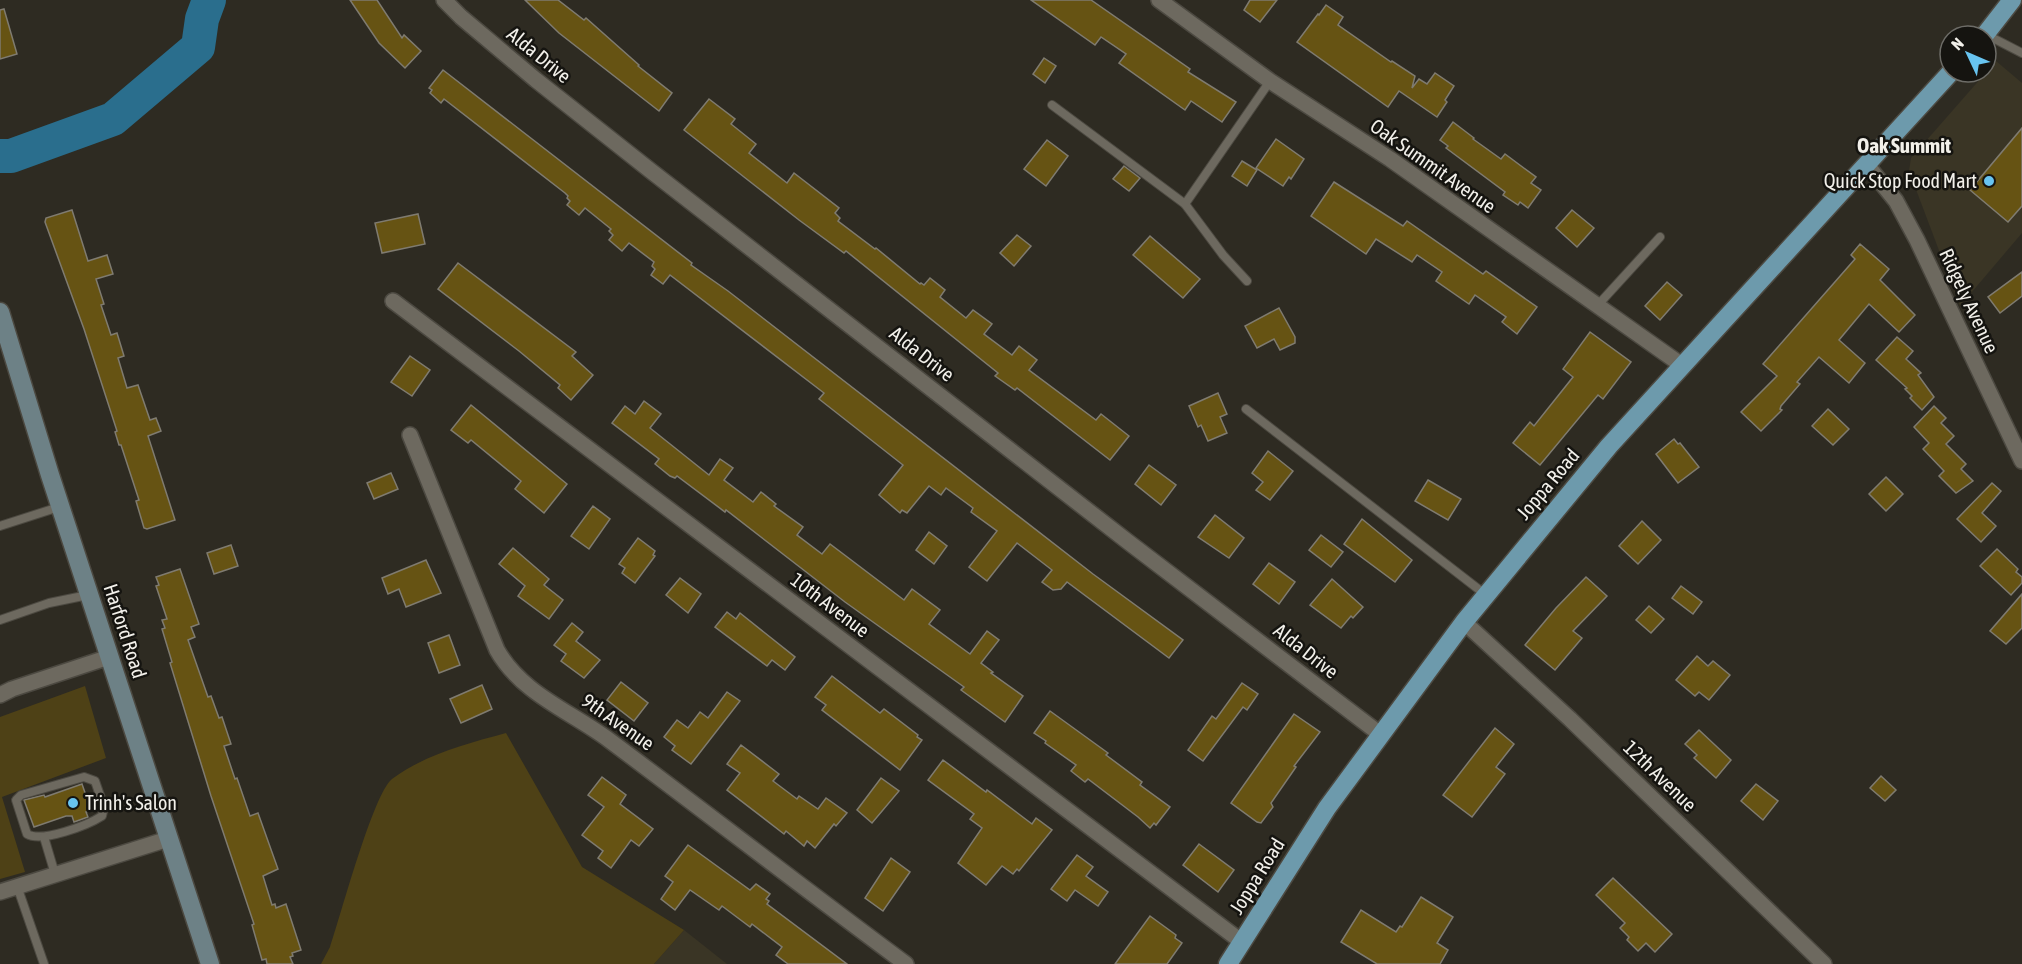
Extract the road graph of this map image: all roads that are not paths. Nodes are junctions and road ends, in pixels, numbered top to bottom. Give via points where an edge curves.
1 (444, 0) edge
2 (1160, 0) edge
3 (2012, 0) edge
4 (1993, 24) edge
5 (1998, 42) edge
6 (2022, 53) edge
7 (1270, 81) junction
8 (1941, 84) edge
9 (1052, 105) dead end
10 (1868, 165) junction
11 (1185, 204) junction
12 (1660, 237) dead end
13 (1247, 281) dead end
14 (393, 301) dead end
15 (1597, 306) junction
16 (0, 312) edge
17 (1683, 366) junction
18 (1246, 409) dead end
19 (410, 435) dead end
20 (2022, 461) edge
21 (61, 507) junction
22 (0, 526) edge
23 (89, 595) junction
24 (1486, 595) junction
25 (0, 620) edge
26 (1464, 622) junction
27 (109, 657) junction
28 (0, 695) edge
29 (1380, 734) junction
30 (44, 837) junction
31 (168, 839) junction
32 (55, 874) junction
33 (17, 886) junction
34 (0, 892) edge
35 (1242, 942) junction
36 (44, 964) edge
37 (210, 964) edge
38 (906, 964) edge
39 (1228, 964) edge
40 (1824, 964) edge

1 - 29 street, Alda Drive via 536,80 651,171
2 - 7 street, Oak Summit Avenue
3 - 4 main road
5 - 6 lane
7 - 11 lane
7 - 15 street, Oak Summit Avenue via 1390,159
8 - 10 main road, Joppa Road
9 - 11 lane
10 - 17 main road, Joppa Road
10 - 20 street, Ridgely Avenue via 1896,201 1917,240
11 - 13 lane
12 - 15 lane
14 - 35 street, 10th Avenue
15 - 17 street, Oak Summit Avenue
16 - 21 main road, Harford Road
17 - 24 main road, Joppa Road via 1609,446
18 - 24 lane
19 - 38 street, 9th Avenue via 504,664 534,693 597,731
21 - 22 lane
21 - 23 main road, Harford Road
23 - 25 lane via 49,603
23 - 27 main road, Harford Road
24 - 26 main road, Joppa Road
26 - 29 main road, Joppa Road
26 - 40 street, 12th Avenue
27 - 28 street
27 - 31 main road, Harford Road
29 - 35 main road, Joppa Road via 1327,808
30 - 30 lane via 102,816 104,807 95,781 84,777 21,795 16,800 27,834
30 - 32 lane
31 - 32 street
31 - 37 main road, Harford Road
32 - 33 street
33 - 34 street
33 - 36 lane
35 - 39 main road, Joppa Road

